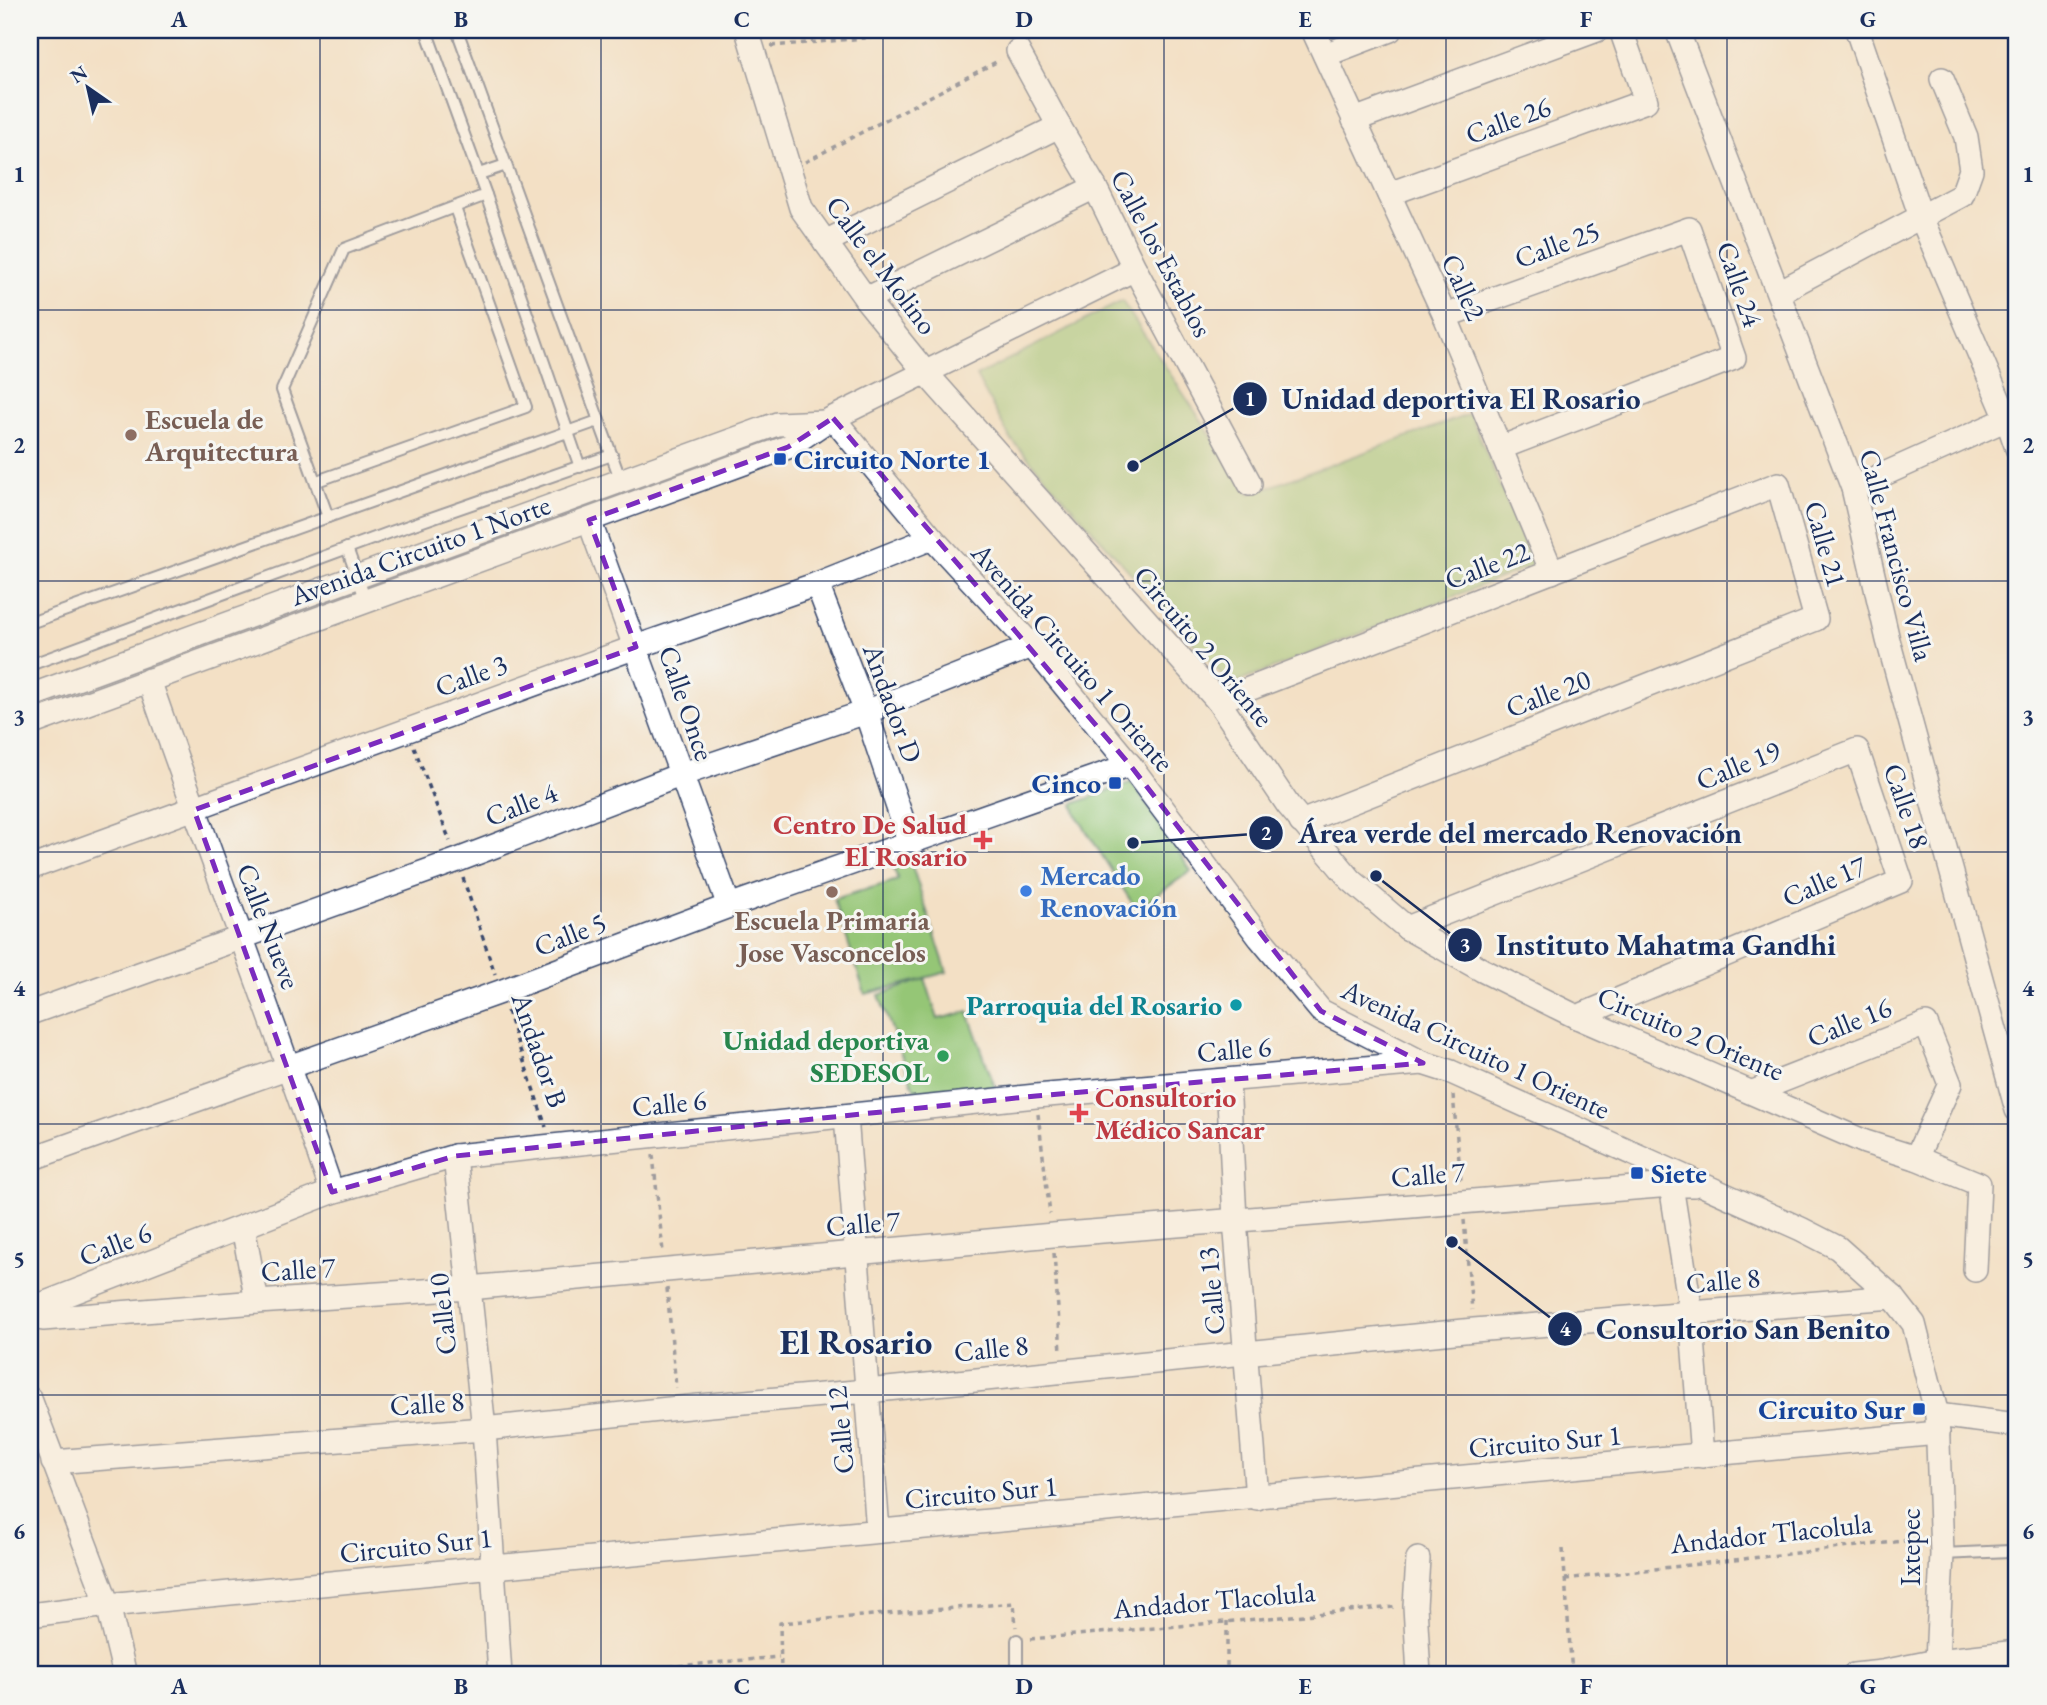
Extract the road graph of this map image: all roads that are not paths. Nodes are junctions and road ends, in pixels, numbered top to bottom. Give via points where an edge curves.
1 (426, 30) edge
2 (457, 30) edge
3 (1313, 30) edge
4 (1390, 30) edge
5 (1597, 30) edge
6 (1621, 30) edge
7 (1677, 30) edge
8 (1857, 30) edge
9 (749, 39) edge
10 (1018, 51) road end
11 (1325, 55) junction
12 (1942, 79) dead end
13 (1354, 120) junction
14 (1059, 126) junction
15 (506, 165) junction
16 (479, 174) junction
17 (1095, 187) junction
18 (1389, 194) junction
19 (486, 195) junction
20 (454, 208) junction
21 (1921, 217) junction
22 (1689, 229) joint
23 (825, 242) junction
24 (1135, 269) junction
25 (1779, 292) junction
26 (866, 299) junction
27 (1445, 316) junction
28 (925, 372) junction
29 (2007, 419) junction
30 (829, 420) junction
31 (598, 421) junction
32 (568, 432) junction
33 (1500, 448) junction
34 (2017, 448) edge
35 (612, 455) junction
36 (580, 467) junction
37 (317, 481) junction
38 (621, 481) junction
39 (1250, 484) dead end
40 (1778, 484) joint
41 (1853, 488) junction
42 (328, 517) junction
43 (589, 520) junction
44 (932, 538) junction
45 (347, 548) junction
46 (1552, 572) junction
47 (357, 577) junction
48 (817, 584) junction
49 (366, 601) junction
50 (1816, 619) joint
51 (30, 623) edge
52 (1032, 646) junction
53 (636, 647) junction
54 (30, 666) edge
55 (149, 680) junction
56 (30, 696) edge
57 (1218, 701) junction
58 (866, 712) junction
59 (30, 724) edge
60 (1857, 750) joint
61 (1130, 765) junction
62 (680, 775) junction
63 (194, 810) junction
64 (1301, 822) junction
65 (910, 843) junction
66 (30, 869) edge
67 (1901, 880) joint
68 (729, 906) junction
69 (1407, 928) junction
70 (242, 938) junction
71 (30, 1013) edge
72 (1577, 1017) junction
73 (1423, 1063) junction
74 (290, 1067) junction
75 (1228, 1080) junction
76 (1754, 1092) junction
77 (2017, 1110) edge
78 (846, 1116) junction
79 (455, 1156) junction
80 (1916, 1158) junction
81 (30, 1159) edge
82 (1671, 1185) junction
83 (1703, 1186) junction
84 (332, 1192) junction
85 (1235, 1220) junction
86 (243, 1227) junction
87 (856, 1254) junction
88 (1975, 1270) dead end
89 (469, 1288) junction
90 (1893, 1297) junction
91 (257, 1302) junction
92 (30, 1310) edge
93 (1691, 1313) junction
94 (1245, 1352) junction
95 (867, 1391) junction
96 (30, 1399) edge
97 (1938, 1424) junction
98 (2017, 1425) edge
99 (484, 1429) junction
100 (1702, 1456) junction
101 (53, 1462) junction
102 (1257, 1498) junction
103 (878, 1531) junction
104 (1942, 1546) junction
105 (2010, 1551) dead end
106 (1418, 1559) dead end
107 (494, 1567) junction
108 (108, 1605) junction
109 (30, 1615) edge
110 (1017, 1640) road end
111 (2017, 1652) edge
112 (1937, 1668) edge
113 (125, 1675) edge
114 (500, 1675) edge
115 (580, 1675) edge
116 (587, 1675) edge
117 (1017, 1675) edge
118 (1419, 1675) edge
119 (1854, 1675) edge

1 - 16 lane
2 - 15 lane
3 - 11 street, Calle2
4 - 11 street
5 - 13 street
6 - 18 street, Calle 26 via 1646,101
7 - 25 street, Calle Francisco Villa
8 - 21 street
9 - 23 street, Calle el Molino via 801,208
10 - 14 street, Calle los Establos
11 - 13 street, Calle2
12 - 21 street via 1966,137 1971,170 1962,195
13 - 18 street, Calle2
14 - 17 street, Calle los Establos
14 - 23 street
15 - 16 lane
15 - 31 lane
16 - 19 lane
17 - 24 street, Calle los Establos
17 - 26 street
18 - 27 street, Calle2
19 - 20 lane
19 - 32 lane
20 - 37 lane via 344,249 282,390
20 - 37 lane via 526,407
21 - 25 street
21 - 29 street
22 - 27 street, Calle 25
22 - 33 street, Calle 24 via 1734,358
23 - 26 street, Calle el Molino
24 - 28 street
24 - 39 street, Calle los Establos
25 - 41 street, Calle Francisco Villa
26 - 28 street, Calle el Molino
27 - 33 street, Calle2
28 - 30 street
28 - 57 street, Circuito 2 Oriente
29 - 34 street
29 - 41 street
30 - 38 street, Avenida Circuito 1 Norte via 777,424
30 - 43 street, Avenida Circuito 1 Norte via 788,447
30 - 44 street, Avenida Circuito 1 Oriente
31 - 32 lane
31 - 35 lane
32 - 36 lane
32 - 42 lane
33 - 46 street, Calle2
35 - 36 lane
35 - 38 lane
36 - 45 lane
37 - 42 lane
38 - 47 street, Avenida Circuito 1 Norte
40 - 46 street, Calle 22
40 - 50 street, Calle 21
41 - 77 street, Calle Francisco Villa via 1888,640
42 - 51 lane
43 - 49 street, Avenida Circuito 1 Norte
43 - 53 street, Calle Once
44 - 48 street, Calle 3
44 - 52 street, Avenida Circuito 1 Oriente
45 - 47 lane
45 - 54 lane
46 - 57 street, Calle 22
47 - 49 lane
47 - 56 street, Avenida Circuito 1 Norte
48 - 53 street, Calle 3
48 - 58 street, Andador D
49 - 55 street, Avenida Circuito 1 Norte
50 - 64 street, Calle 20
52 - 58 street, Calle 4
52 - 61 street, Avenida Circuito 1 Oriente
53 - 62 street, Calle Once
53 - 63 street, Calle 3
55 - 59 street, Avenida Circuito 1 Norte
55 - 63 street, Calle Nueve
57 - 64 street, Circuito 2 Oriente
58 - 62 street, Calle 4
58 - 65 street, Andador D
60 - 67 street, Calle 18
60 - 69 street, Calle 19
61 - 65 street, Calle 5
61 - 73 street, Avenida Circuito 1 Oriente via 1260,939 1321,1012
62 - 68 street, Calle Once
62 - 70 street, Calle 4
63 - 66 street, Calle 3
63 - 70 street, Calle Nueve
64 - 69 street, Circuito 2 Oriente via 1351,880
65 - 68 street, Calle 5
67 - 72 street, Calle 17
68 - 74 street, Calle 5
69 - 72 street, Circuito 2 Oriente
70 - 71 street, Calle 4
70 - 74 street, Calle Nueve
72 - 76 street, Circuito 2 Oriente
73 - 75 street, Calle 6
73 - 83 street, Avenida Circuito 1 Oriente
74 - 81 street, Calle 5
74 - 84 street, Calle Nueve
75 - 78 street, Calle 6
75 - 85 street, Calle 13
76 - 80 street, Circuito 2 Oriente via 1865,1142
76 - 80 street, Calle 16 via 1926,1024 1950,1084
78 - 79 street, Calle 6
78 - 87 street, Calle 12
79 - 84 street, Calle 6
79 - 89 street, Calle10
80 - 88 street, Circuito 2 Oriente via 1979,1184
82 - 83 street, Calle 7
82 - 85 street, Calle 7
82 - 93 street
83 - 90 street, Avenida Circuito 1 Oriente via 1838,1248
84 - 86 street, Calle 6
85 - 87 street, Calle 7
85 - 94 street, Calle 13
86 - 91 street
86 - 92 street, Calle 6
87 - 89 street, Calle 7
87 - 95 street, Calle 12
89 - 91 street, Calle 7
89 - 99 street, Calle10
90 - 93 street, Calle 8
90 - 97 street, Avenida Circuito 1 Oriente via 1914,1324
91 - 92 street, Calle 7 via 43,1319
93 - 94 street, Calle 8
93 - 100 street
94 - 95 street, Calle 8
94 - 102 street, Calle 13
95 - 99 street, Calle 8
95 - 103 street, Calle 12
96 - 101 street
97 - 98 street, Circuito Sur 1
97 - 100 street, Circuito Sur 1
97 - 104 street, Ixtepec
99 - 101 street, Calle 8
99 - 107 street, Calle10
100 - 102 street, Circuito Sur 1
101 - 108 street
102 - 103 street, Circuito Sur 1
103 - 107 street, Circuito Sur 1
104 - 105 lane
104 - 112 street, Ixtepec
106 - 118 street
107 - 108 street, Circuito Sur 1
107 - 114 street, Calle10
108 - 109 street, Circuito Sur 1
108 - 113 street
110 - 117 lane
111 - 112 street
112 - 119 street
115 - 116 lane

